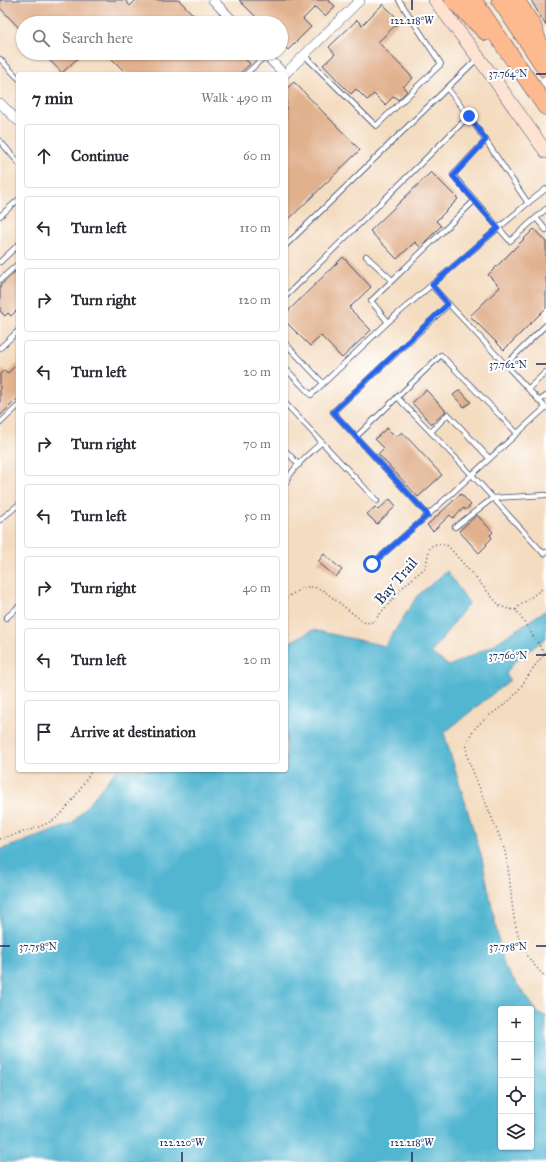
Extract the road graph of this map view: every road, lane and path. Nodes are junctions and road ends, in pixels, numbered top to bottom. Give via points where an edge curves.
1 (214, 0) edge
2 (360, 0) edge
3 (399, 0) edge
4 (435, 0) edge
5 (453, 0) edge
6 (473, 0) edge
7 (500, 0) edge
8 (516, 0) edge
9 (229, 16) edge
10 (304, 55) junction
11 (510, 56) junction
12 (478, 58) junction
13 (0, 59) edge
14 (259, 60) edge
15 (271, 60) edge
16 (546, 64) edge
17 (546, 69) edge
18 (248, 72) edge
19 (282, 72) edge
20 (286, 72) edge
21 (16, 76) edge
22 (447, 88) junction
23 (0, 102) edge
24 (546, 107) edge
25 (469, 116) junction
26 (16, 119) edge
27 (486, 140) junction
28 (0, 141) edge
29 (546, 152) edge
30 (16, 160) edge
31 (546, 189) edge
32 (475, 200) junction
33 (16, 202) edge
34 (528, 202) junction
35 (546, 209) edge
36 (0, 216) edge
37 (536, 218) junction
38 (498, 228) junction
39 (546, 230) edge
40 (288, 243) edge
41 (16, 247) edge
42 (366, 256) dead end
43 (0, 262) edge
44 (16, 266) edge
45 (0, 280) edge
46 (392, 280) junction
47 (432, 285) junction
48 (288, 294) edge
49 (448, 304) junction
50 (388, 322) junction
51 (546, 325) edge
52 (16, 333) edge
53 (288, 346) edge
54 (0, 348) edge
55 (505, 364) junction
56 (288, 371) edge
57 (546, 372) edge
58 (323, 383) junction
59 (528, 389) junction
60 (546, 396) edge
61 (397, 397) junction
62 (539, 402) junction
63 (288, 406) edge
64 (16, 408) edge
65 (546, 408) edge
66 (0, 423) edge
67 (431, 432) junction
68 (517, 433) junction
69 (356, 437) junction
70 (322, 442) junction
71 (288, 453) edge
72 (489, 458) junction
73 (299, 465) junction
74 (472, 475) junction
75 (288, 478) edge
76 (546, 495) edge
77 (493, 498) junction
78 (377, 501) dead end
79 (16, 507) edge
80 (428, 515) junction
81 (0, 520) edge
82 (455, 527) dead end
83 (546, 552) edge
84 (372, 564) dead end
85 (546, 586) edge
86 (288, 597) edge
87 (16, 609) edge
88 (516, 610) junction
89 (6, 618) dead end
90 (545, 653) edge
91 (91, 772) edge
92 (0, 839) edge
93 (546, 977) edge

1 - 9 street
2 - 10 street
3 - 10 lane via 441,64 376,126
4 - 12 main road
5 - 11 highway
6 - 11 highway
7 - 17 highway
8 - 16 highway via 533,28
10 - 20 street
11 - 24 highway
12 - 22 lane
12 - 29 main road
13 - 21 lane
14 - 18 lane
15 - 19 street
22 - 25 lane
22 - 40 lane
23 - 26 street
25 - 27 lane
25 - 48 lane
27 - 32 lane via 453,176
27 - 34 lane
28 - 30 lane
31 - 34 lane
32 - 38 lane
32 - 46 lane
33 - 36 lane
34 - 38 lane
35 - 37 lane
37 - 38 lane via 510,241
37 - 39 lane
38 - 47 lane
41 - 43 lane
42 - 46 lane
44 - 45 lane
46 - 50 lane via 371,301
47 - 49 lane
47 - 50 lane
49 - 55 lane
49 - 69 lane via 333,412
50 - 58 lane
51 - 55 lane
52 - 54 lane
53 - 58 lane
55 - 59 lane
56 - 58 lane via 311,395
57 - 59 lane
59 - 62 lane
60 - 62 lane
61 - 67 lane
61 - 68 lane via 442,355
61 - 69 lane
62 - 65 lane
63 - 70 lane
64 - 66 lane
65 - 68 lane
67 - 72 lane via 448,414
67 - 74 lane
68 - 72 lane
69 - 80 lane
70 - 73 lane
70 - 78 lane
71 - 73 lane
72 - 74 lane
73 - 75 lane
74 - 77 lane
74 - 80 lane
76 - 77 lane
77 - 82 lane
77 - 83 lane via 544,554
79 - 81 lane
80 - 84 lane
85 - 88 path
86 - 88 path, Bay Trail via 304,587 317,587 365,623 373,622 405,584 425,568 430,547 439,544 448,546 500,606
87 - 89 lane
88 - 90 path
90 - 93 path via 513,697 473,731 469,738 467,753 507,858 516,932 530,958
91 - 92 path via 56,818

